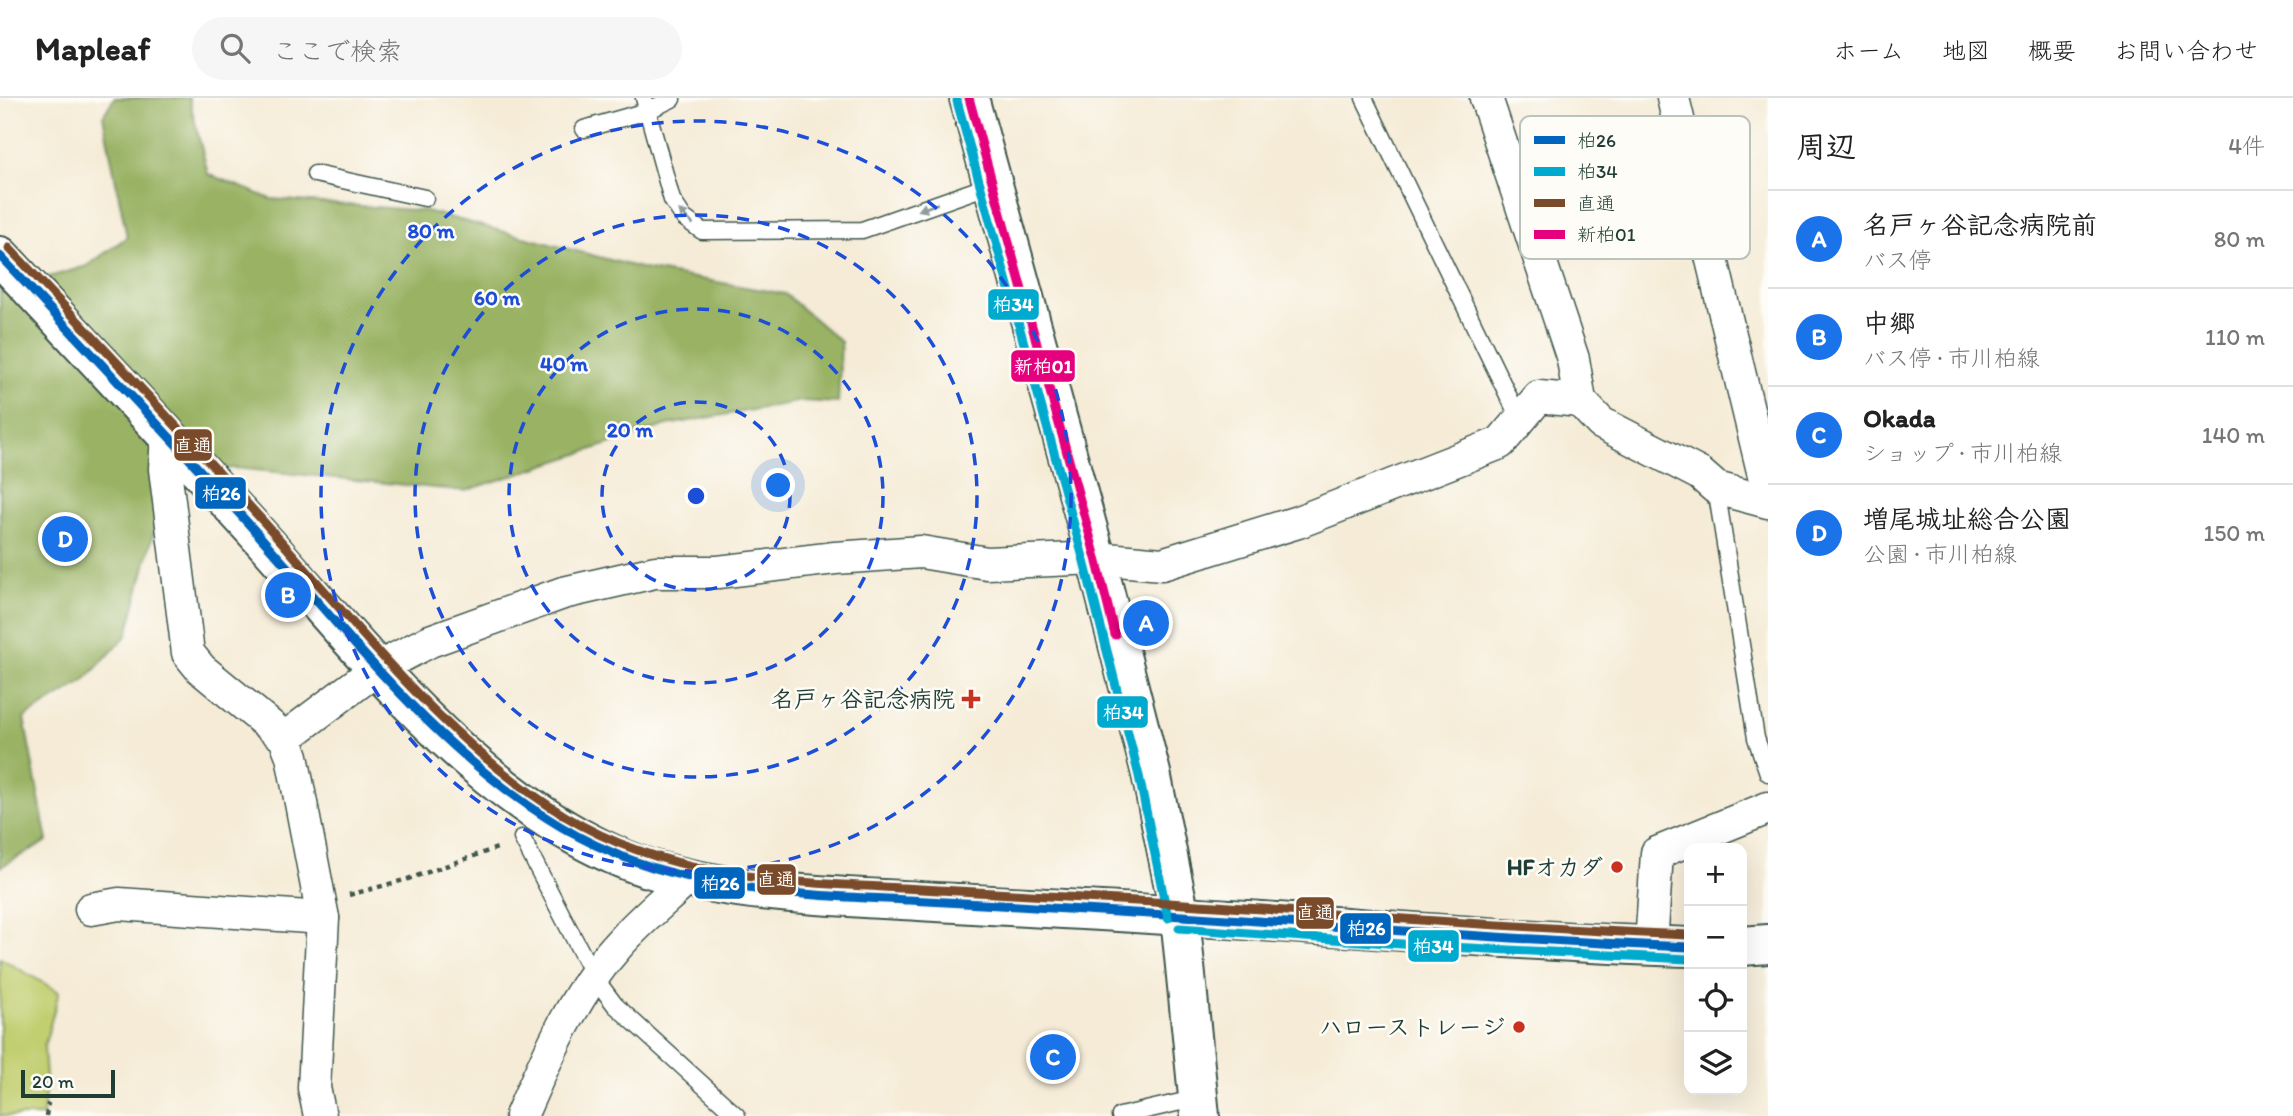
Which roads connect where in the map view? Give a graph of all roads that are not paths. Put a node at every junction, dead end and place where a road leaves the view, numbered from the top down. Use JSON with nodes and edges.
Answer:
{"nodes":[{"id":1,"x":969,"y":98,"type":"edge"},
{"id":2,"x":1364,"y":98,"type":"edge"},
{"id":3,"x":1486,"y":98,"type":"edge"},
{"id":4,"x":1673,"y":98,"type":"edge"},
{"id":5,"x":672,"y":99,"type":"edge"},
{"id":6,"x":645,"y":104,"type":"edge"},
{"id":7,"x":1677,"y":116,"type":"edge"},
{"id":8,"x":584,"y":129,"type":"dead end"},
{"id":9,"x":315,"y":174,"type":"dead end"},
{"id":10,"x":993,"y":184,"type":"junction"},
{"id":11,"x":425,"y":198,"type":"dead end"},
{"id":12,"x":1520,"y":200,"type":"edge"},
{"id":13,"x":0,"y":256,"type":"edge"},
{"id":14,"x":1540,"y":259,"type":"edge"},
{"id":15,"x":1712,"y":259,"type":"edge"},
{"id":16,"x":1580,"y":401,"type":"junction"},
{"id":17,"x":1520,"y":420,"type":"junction"},
{"id":18,"x":167,"y":434,"type":"junction"},
{"id":19,"x":1716,"y":488,"type":"junction"},
{"id":20,"x":1768,"y":492,"type":"edge"},
{"id":21,"x":1768,"y":502,"type":"edge"},
{"id":22,"x":1096,"y":558,"type":"junction"},
{"id":23,"x":378,"y":668,"type":"junction"},
{"id":24,"x":285,"y":738,"type":"junction"},
{"id":25,"x":1768,"y":773,"type":"edge"},
{"id":26,"x":1768,"y":808,"type":"edge"},
{"id":27,"x":522,"y":838,"type":"road end"},
{"id":28,"x":688,"y":878,"type":"junction"},
{"id":29,"x":91,"y":909,"type":"dead end"},
{"id":30,"x":322,"y":910,"type":"junction"},
{"id":31,"x":1180,"y":916,"type":"junction"},
{"id":32,"x":1768,"y":944,"type":"edge"},
{"id":33,"x":1651,"y":946,"type":"junction"},
{"id":34,"x":1747,"y":946,"type":"edge"},
{"id":35,"x":1684,"y":947,"type":"edge"},
{"id":36,"x":594,"y":976,"type":"junction"},
{"id":37,"x":1199,"y":1107,"type":"edge"},
{"id":38,"x":320,"y":1116,"type":"edge"},
{"id":39,"x":521,"y":1116,"type":"edge"},
{"id":40,"x":737,"y":1116,"type":"edge"},
{"id":41,"x":1120,"y":1116,"type":"edge"}],
"edges":[{"from":1,"to":10,"type":"main road"},
{"from":2,"to":17,"type":"lane"},
{"from":3,"to":12,"type":"street"},
{"from":4,"to":7,"type":"street"},
{"from":5,"to":6,"type":"lane"},
{"from":6,"to":8,"type":"lane"},
{"from":10,"to":6,"type":"lane","one_way":true},
{"from":9,"to":11,"type":"lane"},
{"from":10,"to":22,"type":"main road"},
{"from":13,"to":18,"type":"main road"},
{"from":14,"to":16,"type":"street"},
{"from":15,"to":20,"type":"street"},
{"from":16,"to":17,"type":"street"},
{"from":16,"to":19,"type":"street"},
{"from":17,"to":22,"type":"street"},
{"from":18,"to":23,"type":"main road"},
{"from":18,"to":24,"type":"street"},
{"from":19,"to":21,"type":"street"},
{"from":19,"to":25,"type":"lane"},
{"from":22,"to":23,"type":"street"},
{"from":22,"to":31,"type":"main road"},
{"from":23,"to":24,"type":"street"},
{"from":23,"to":28,"type":"main road"},
{"from":24,"to":30,"type":"street"},
{"from":26,"to":33,"type":"street"},
{"from":27,"to":36,"type":"lane"},
{"from":28,"to":31,"type":"main road"},
{"from":28,"to":36,"type":"street"},
{"from":29,"to":30,"type":"street"},
{"from":30,"to":38,"type":"street"},
{"from":31,"to":33,"type":"main road"},
{"from":31,"to":37,"type":"main road"},
{"from":32,"to":34,"type":"main road"},
{"from":33,"to":35,"type":"main road"},
{"from":36,"to":39,"type":"street"},
{"from":36,"to":40,"type":"lane"},
{"from":37,"to":41,"type":"lane"}]}
